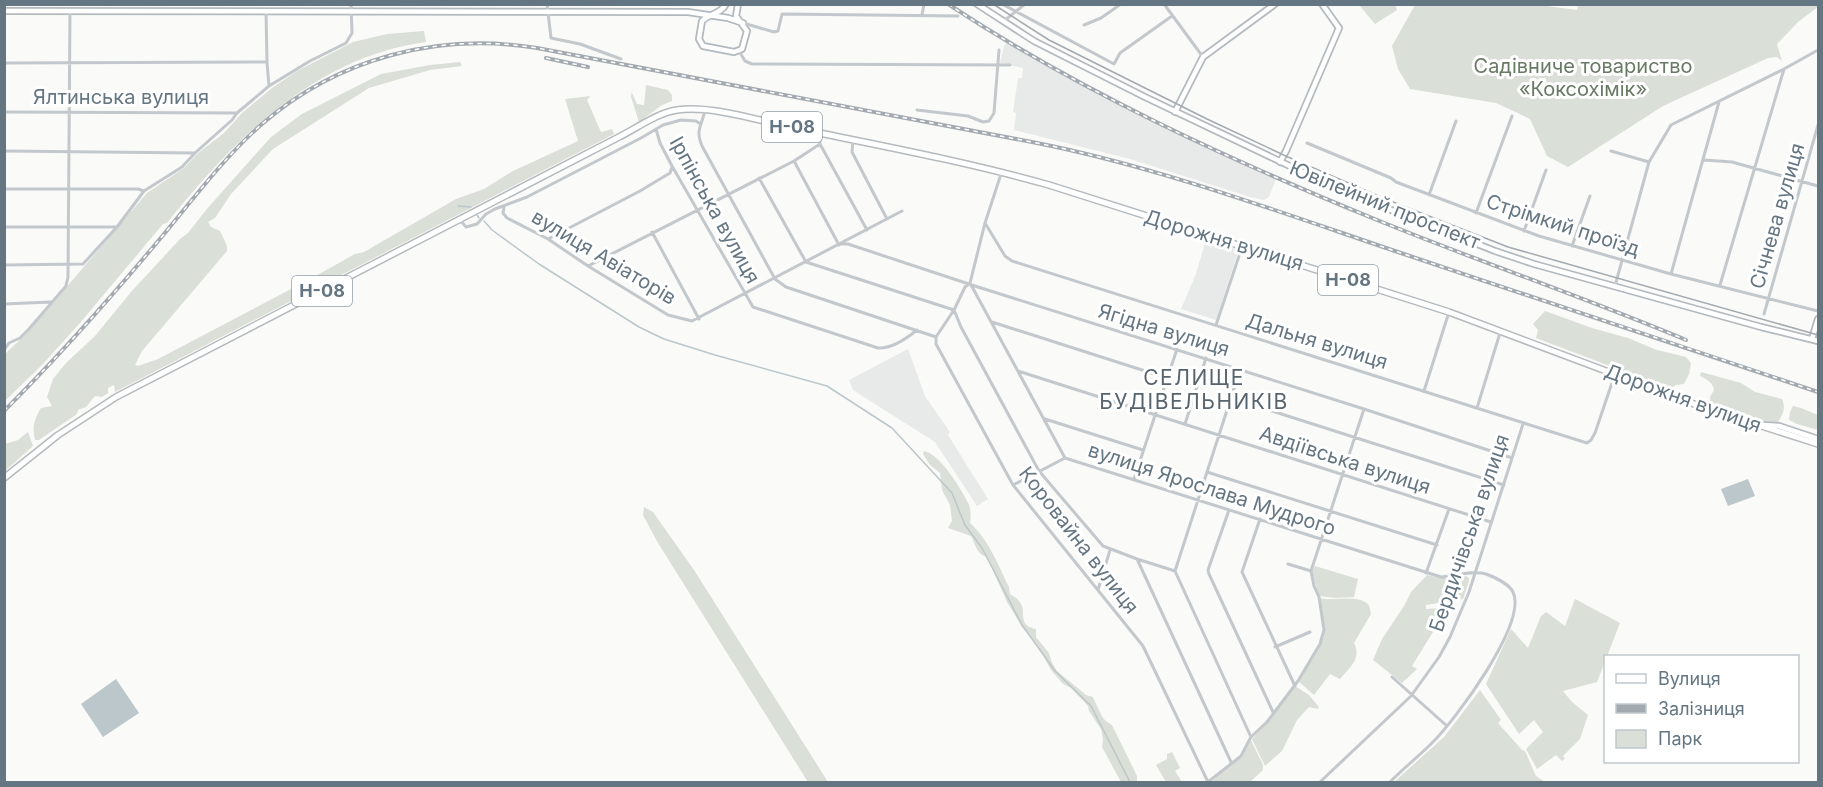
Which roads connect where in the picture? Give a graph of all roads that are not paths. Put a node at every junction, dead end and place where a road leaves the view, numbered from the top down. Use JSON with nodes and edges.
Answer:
{"nodes":[{"id":1,"x":266,"y":4,"type":"edge"},
{"id":2,"x":351,"y":4,"type":"edge"},
{"id":3,"x":547,"y":4,"type":"edge"},
{"id":4,"x":726,"y":4,"type":"edge"},
{"id":5,"x":738,"y":4,"type":"edge"},
{"id":6,"x":924,"y":4,"type":"edge"},
{"id":7,"x":978,"y":4,"type":"edge"},
{"id":8,"x":1002,"y":4,"type":"edge"},
{"id":9,"x":1024,"y":4,"type":"edge"},
{"id":10,"x":1121,"y":4,"type":"edge"},
{"id":11,"x":1164,"y":4,"type":"edge"},
{"id":12,"x":1275,"y":4,"type":"edge"},
{"id":13,"x":1322,"y":4,"type":"edge"},
{"id":14,"x":70,"y":7,"type":"edge"},
{"id":15,"x":4,"y":11,"type":"edge"},
{"id":16,"x":266,"y":11,"type":"junction"},
{"id":17,"x":351,"y":11,"type":"junction"},
{"id":18,"x":547,"y":12,"type":"junction"},
{"id":19,"x":1014,"y":12,"type":"junction"},
{"id":20,"x":736,"y":14,"type":"junction"},
{"id":21,"x":709,"y":15,"type":"junction"},
{"id":22,"x":922,"y":15,"type":"junction"},
{"id":23,"x":958,"y":15,"type":"dead end"},
{"id":24,"x":1172,"y":16,"type":"junction"},
{"id":25,"x":728,"y":18,"type":"junction"},
{"id":26,"x":1004,"y":21,"type":"junction"},
{"id":27,"x":743,"y":23,"type":"junction"},
{"id":28,"x":1084,"y":25,"type":"dead end"},
{"id":29,"x":1818,"y":50,"type":"edge"},
{"id":30,"x":738,"y":51,"type":"junction"},
{"id":31,"x":999,"y":51,"type":"dead end"},
{"id":32,"x":1203,"y":57,"type":"junction"},
{"id":33,"x":621,"y":59,"type":"dead end"},
{"id":34,"x":70,"y":62,"type":"junction"},
{"id":35,"x":267,"y":62,"type":"junction"},
{"id":36,"x":4,"y":63,"type":"edge"},
{"id":37,"x":1010,"y":65,"type":"dead end"},
{"id":38,"x":997,"y":66,"type":"junction"},
{"id":39,"x":1784,"y":69,"type":"junction"},
{"id":40,"x":269,"y":86,"type":"junction"},
{"id":41,"x":1719,"y":101,"type":"junction"},
{"id":42,"x":705,"y":110,"type":"junction"},
{"id":43,"x":917,"y":110,"type":"dead end"},
{"id":44,"x":4,"y":112,"type":"edge"},
{"id":45,"x":69,"y":112,"type":"junction"},
{"id":46,"x":1175,"y":112,"type":"junction"},
{"id":47,"x":237,"y":113,"type":"junction"},
{"id":48,"x":1512,"y":116,"type":"dead end"},
{"id":49,"x":1456,"y":121,"type":"dead end"},
{"id":50,"x":699,"y":123,"type":"junction"},
{"id":51,"x":1818,"y":125,"type":"edge"},
{"id":52,"x":656,"y":129,"type":"junction"},
{"id":53,"x":819,"y":133,"type":"junction"},
{"id":54,"x":853,"y":140,"type":"junction"},
{"id":55,"x":1307,"y":143,"type":"dead end"},
{"id":56,"x":820,"y":144,"type":"junction"},
{"id":57,"x":4,"y":151,"type":"edge"},
{"id":58,"x":1611,"y":151,"type":"dead end"},
{"id":59,"x":69,"y":152,"type":"junction"},
{"id":60,"x":195,"y":153,"type":"junction"},
{"id":61,"x":1704,"y":160,"type":"junction"},
{"id":62,"x":794,"y":161,"type":"junction"},
{"id":63,"x":1280,"y":162,"type":"junction"},
{"id":64,"x":1649,"y":162,"type":"junction"},
{"id":65,"x":672,"y":166,"type":"junction"},
{"id":66,"x":1754,"y":168,"type":"junction"},
{"id":67,"x":1546,"y":170,"type":"dead end"},
{"id":68,"x":1002,"y":172,"type":"junction"},
{"id":69,"x":670,"y":173,"type":"junction"},
{"id":70,"x":676,"y":174,"type":"junction"},
{"id":71,"x":759,"y":178,"type":"junction"},
{"id":72,"x":1802,"y":182,"type":"junction"},
{"id":73,"x":1818,"y":186,"type":"edge"},
{"id":74,"x":4,"y":189,"type":"edge"},
{"id":75,"x":69,"y":189,"type":"junction"},
{"id":76,"x":144,"y":191,"type":"junction"},
{"id":77,"x":729,"y":194,"type":"junction"},
{"id":78,"x":1430,"y":195,"type":"junction"},
{"id":79,"x":1590,"y":196,"type":"dead end"},
{"id":80,"x":504,"y":207,"type":"junction"},
{"id":81,"x":696,"y":210,"type":"junction"},
{"id":82,"x":902,"y":211,"type":"dead end"},
{"id":83,"x":1476,"y":213,"type":"junction"},
{"id":84,"x":887,"y":219,"type":"junction"},
{"id":85,"x":460,"y":220,"type":"junction"},
{"id":86,"x":985,"y":223,"type":"junction"},
{"id":87,"x":4,"y":227,"type":"edge"},
{"id":88,"x":69,"y":227,"type":"junction"},
{"id":89,"x":117,"y":227,"type":"junction"},
{"id":90,"x":867,"y":230,"type":"junction"},
{"id":91,"x":1524,"y":231,"type":"junction"},
{"id":92,"x":652,"y":232,"type":"junction"},
{"id":93,"x":548,"y":239,"type":"junction"},
{"id":94,"x":840,"y":245,"type":"junction"},
{"id":95,"x":1243,"y":246,"type":"junction"},
{"id":96,"x":1572,"y":246,"type":"junction"},
{"id":97,"x":1623,"y":260,"type":"junction"},
{"id":98,"x":806,"y":262,"type":"junction"},
{"id":99,"x":69,"y":264,"type":"junction"},
{"id":100,"x":4,"y":265,"type":"edge"},
{"id":101,"x":588,"y":266,"type":"junction"},
{"id":102,"x":1671,"y":274,"type":"junction"},
{"id":103,"x":775,"y":279,"type":"junction"},
{"id":104,"x":970,"y":283,"type":"junction"},
{"id":105,"x":1720,"y":285,"type":"junction"},
{"id":106,"x":1615,"y":286,"type":"junction"},
{"id":107,"x":744,"y":295,"type":"junction"},
{"id":108,"x":1769,"y":299,"type":"junction"},
{"id":109,"x":50,"y":302,"type":"junction"},
{"id":110,"x":4,"y":304,"type":"edge"},
{"id":111,"x":954,"y":310,"type":"junction"},
{"id":112,"x":1818,"y":311,"type":"edge"},
{"id":113,"x":1449,"y":312,"type":"junction"},
{"id":114,"x":1764,"y":314,"type":"dead end"},
{"id":115,"x":699,"y":319,"type":"junction"},
{"id":116,"x":1818,"y":319,"type":"edge"},
{"id":117,"x":992,"y":322,"type":"junction"},
{"id":118,"x":1216,"y":325,"type":"junction"},
{"id":119,"x":918,"y":330,"type":"junction"},
{"id":120,"x":1501,"y":330,"type":"junction"},
{"id":121,"x":936,"y":337,"type":"junction"},
{"id":122,"x":1812,"y":339,"type":"junction"},
{"id":123,"x":1818,"y":341,"type":"edge"},
{"id":124,"x":7,"y":342,"type":"edge"},
{"id":125,"x":1177,"y":349,"type":"junction"},
{"id":126,"x":4,"y":350,"type":"edge"},
{"id":127,"x":1206,"y":358,"type":"junction"},
{"id":128,"x":1241,"y":369,"type":"junction"},
{"id":129,"x":1018,"y":371,"type":"junction"},
{"id":130,"x":1615,"y":374,"type":"junction"},
{"id":131,"x":1167,"y":378,"type":"junction"},
{"id":132,"x":1424,"y":391,"type":"junction"},
{"id":133,"x":1231,"y":398,"type":"junction"},
{"id":134,"x":1477,"y":408,"type":"junction"},
{"id":135,"x":1364,"y":409,"type":"junction"},
{"id":136,"x":1155,"y":414,"type":"junction"},
{"id":137,"x":1044,"y":419,"type":"junction"},
{"id":138,"x":1185,"y":424,"type":"junction"},
{"id":139,"x":1523,"y":424,"type":"junction"},
{"id":140,"x":1754,"y":424,"type":"junction"},
{"id":141,"x":1219,"y":434,"type":"junction"},
{"id":142,"x":1355,"y":437,"type":"junction"},
{"id":143,"x":1818,"y":439,"type":"edge"},
{"id":144,"x":1818,"y":444,"type":"edge"},
{"id":145,"x":1143,"y":450,"type":"junction"},
{"id":146,"x":1065,"y":458,"type":"junction"},
{"id":147,"x":1512,"y":458,"type":"junction"},
{"id":148,"x":1039,"y":471,"type":"junction"},
{"id":149,"x":1206,"y":472,"type":"junction"},
{"id":150,"x":1343,"y":475,"type":"junction"},
{"id":151,"x":4,"y":478,"type":"edge"},
{"id":152,"x":1134,"y":479,"type":"junction"},
{"id":153,"x":1013,"y":485,"type":"junction"},
{"id":154,"x":1504,"y":485,"type":"junction"},
{"id":155,"x":1197,"y":500,"type":"junction"},
{"id":156,"x":1449,"y":509,"type":"junction"},
{"id":157,"x":1229,"y":510,"type":"junction"},
{"id":158,"x":1331,"y":511,"type":"junction"},
{"id":159,"x":1260,"y":519,"type":"junction"},
{"id":160,"x":1491,"y":522,"type":"junction"},
{"id":161,"x":1320,"y":539,"type":"junction"},
{"id":162,"x":1437,"y":545,"type":"junction"},
{"id":163,"x":1110,"y":550,"type":"junction"},
{"id":164,"x":1137,"y":559,"type":"junction"},
{"id":165,"x":1288,"y":564,"type":"dead end"},
{"id":166,"x":1175,"y":571,"type":"junction"},
{"id":167,"x":1311,"y":571,"type":"junction"},
{"id":168,"x":1426,"y":573,"type":"junction"},
{"id":169,"x":1473,"y":573,"type":"junction"},
{"id":170,"x":1098,"y":590,"type":"junction"},
{"id":171,"x":1310,"y":632,"type":"dead end"},
{"id":172,"x":1275,"y":647,"type":"junction"},
{"id":173,"x":1392,"y":677,"type":"dead end"},
{"id":174,"x":1294,"y":686,"type":"junction"},
{"id":175,"x":1411,"y":696,"type":"junction"},
{"id":176,"x":1273,"y":712,"type":"junction"},
{"id":177,"x":1447,"y":726,"type":"junction"},
{"id":178,"x":1251,"y":737,"type":"junction"},
{"id":179,"x":1231,"y":762,"type":"junction"},
{"id":180,"x":1208,"y":782,"type":"edge"},
{"id":181,"x":1320,"y":783,"type":"edge"},
{"id":182,"x":1390,"y":783,"type":"edge"}],
"edges":[{"from":1,"to":16,"type":"main road"},
{"from":2,"to":17,"type":"street"},
{"from":3,"to":18,"type":"street"},
{"from":4,"to":21,"type":"main road"},
{"from":5,"to":20,"type":"main road"},
{"from":6,"to":22,"type":"street"},
{"from":7,"to":26,"type":"main road","name":"Ювілейний проспект"},
{"from":8,"to":19,"type":"street"},
{"from":9,"to":19,"type":"street"},
{"from":10,"to":28,"type":"street"},
{"from":11,"to":24,"type":"street"},
{"from":12,"to":32,"type":"main road"},
{"from":13,"to":63,"type":"main road"},
{"from":14,"to":15,"type":"main road"},
{"from":14,"to":16,"type":"main road"},
{"from":14,"to":34,"type":"street"},
{"from":16,"to":17,"type":"main road"},
{"from":16,"to":35,"type":"street"},
{"from":17,"to":18,"type":"main road"},
{"from":17,"to":40,"type":"street"},
{"from":18,"to":21,"type":"main road"},
{"from":18,"to":33,"type":"street"},
{"from":19,"to":24,"type":"street"},
{"from":19,"to":26,"type":"street"},
{"from":20,"to":25,"type":"main road"},
{"from":20,"to":27,"type":"main road"},
{"from":21,"to":25,"type":"main road"},
{"from":21,"to":30,"type":"main road"},
{"from":22,"to":23,"type":"street"},
{"from":22,"to":27,"type":"street"},
{"from":24,"to":32,"type":"street"},
{"from":25,"to":27,"type":"main road"},
{"from":26,"to":46,"type":"main road","name":"Ювілейний проспект"},
{"from":27,"to":30,"type":"main road"},
{"from":29,"to":39,"type":"street"},
{"from":30,"to":38,"type":"street"},
{"from":31,"to":38,"type":"street"},
{"from":32,"to":46,"type":"main road"},
{"from":34,"to":35,"type":"street"},
{"from":34,"to":36,"type":"street"},
{"from":34,"to":45,"type":"street"},
{"from":35,"to":40,"type":"street"},
{"from":37,"to":38,"type":"street"},
{"from":38,"to":43,"type":"street"},
{"from":39,"to":41,"type":"street"},
{"from":39,"to":66,"type":"street"},
{"from":40,"to":47,"type":"street"},
{"from":41,"to":61,"type":"street"},
{"from":41,"to":64,"type":"street"},
{"from":42,"to":50,"type":"street"},
{"from":42,"to":53,"type":"main road","name":"Дорожня вулиця","number":"Н-08"},
{"from":42,"to":85,"type":"main road","name":"Дорожня вулиця","number":"Н-08"},
{"from":44,"to":45,"type":"street","name":"Ялтинська вулиця"},
{"from":45,"to":47,"type":"street","name":"Ялтинська вулиця"},
{"from":45,"to":59,"type":"street"},
{"from":46,"to":63,"type":"main road","name":"Ювілейний проспект"},
{"from":47,"to":60,"type":"street"},
{"from":48,"to":83,"type":"street"},
{"from":49,"to":78,"type":"street"},
{"from":50,"to":52,"type":"street"},
{"from":50,"to":77,"type":"street"},
{"from":51,"to":72,"type":"street","name":"Січнева вулиця"},
{"from":52,"to":65,"type":"street","name":"Ірпінська вулиця"},
{"from":52,"to":80,"type":"street"},
{"from":53,"to":54,"type":"main road","name":"Дорожня вулиця","number":"Н-08"},
{"from":53,"to":56,"type":"street"},
{"from":54,"to":68,"type":"main road","name":"Дорожня вулиця","number":"Н-08"},
{"from":54,"to":84,"type":"street"},
{"from":55,"to":78,"type":"street","name":"Стрімкий проїзд"},
{"from":56,"to":62,"type":"street"},
{"from":56,"to":90,"type":"street"},
{"from":57,"to":59,"type":"street"},
{"from":58,"to":64,"type":"street"},
{"from":59,"to":60,"type":"street"},
{"from":59,"to":75,"type":"street"},
{"from":60,"to":76,"type":"street"},
{"from":61,"to":66,"type":"street"},
{"from":61,"to":102,"type":"street"},
{"from":62,"to":71,"type":"street"},
{"from":62,"to":94,"type":"street"},
{"from":63,"to":106,"type":"main road","name":"Ювілейний проспект"},
{"from":64,"to":97,"type":"street"},
{"from":65,"to":69,"type":"street"},
{"from":65,"to":70,"type":"street","name":"Ірпінська вулиця"},
{"from":66,"to":72,"type":"street"},
{"from":66,"to":105,"type":"street"},
{"from":67,"to":91,"type":"street"},
{"from":68,"to":86,"type":"street"},
{"from":68,"to":95,"type":"main road","name":"Дорожня вулиця","number":"Н-08"},
{"from":69,"to":70,"type":"street"},
{"from":69,"to":93,"type":"street"},
{"from":70,"to":81,"type":"street","name":"Ірпінська вулиця"},
{"from":71,"to":77,"type":"street"},
{"from":71,"to":98,"type":"street"},
{"from":72,"to":73,"type":"street"},
{"from":72,"to":108,"type":"street","name":"Січнева вулиця"},
{"from":74,"to":75,"type":"street"},
{"from":75,"to":76,"type":"street"},
{"from":75,"to":88,"type":"street"},
{"from":76,"to":89,"type":"street"},
{"from":77,"to":81,"type":"street"},
{"from":77,"to":103,"type":"street"},
{"from":78,"to":83,"type":"street","name":"Стрімкий проїзд"},
{"from":79,"to":96,"type":"street"},
{"from":80,"to":85,"type":"street"},
{"from":80,"to":93,"type":"street","name":"вулиця Авіаторів"},
{"from":81,"to":92,"type":"street"},
{"from":81,"to":107,"type":"street","name":"Ірпінська вулиця"},
{"from":82,"to":84,"type":"street"},
{"from":83,"to":91,"type":"street","name":"Стрімкий проїзд"},
{"from":84,"to":90,"type":"street"},
{"from":85,"to":151,"type":"main road","number":"Н-08"},
{"from":86,"to":104,"type":"street"},
{"from":86,"to":118,"type":"street","name":"Дальня вулиця"},
{"from":87,"to":88,"type":"street"},
{"from":88,"to":89,"type":"street"},
{"from":88,"to":99,"type":"street"},
{"from":89,"to":99,"type":"street"},
{"from":90,"to":94,"type":"street"},
{"from":91,"to":96,"type":"street","name":"Стрімкий проїзд"},
{"from":92,"to":101,"type":"street"},
{"from":92,"to":115,"type":"street"},
{"from":93,"to":101,"type":"street","name":"вулиця Авіаторів"},
{"from":94,"to":98,"type":"street"},
{"from":94,"to":104,"type":"street","name":"Ягідна вулиця"},
{"from":95,"to":113,"type":"main road","name":"Дорожня вулиця","number":"Н-08"},
{"from":95,"to":118,"type":"street"},
{"from":96,"to":97,"type":"street","name":"Стрімкий проїзд"},
{"from":97,"to":102,"type":"street","name":"Стрімкий проїзд"},
{"from":97,"to":106,"type":"street"},
{"from":98,"to":103,"type":"street"},
{"from":98,"to":111,"type":"street"},
{"from":99,"to":100,"type":"street"},
{"from":99,"to":109,"type":"street"},
{"from":101,"to":115,"type":"street","name":"вулиця Авіаторів"},
{"from":102,"to":105,"type":"street","name":"Стрімкий проїзд"},
{"from":103,"to":107,"type":"street"},
{"from":103,"to":119,"type":"street"},
{"from":104,"to":111,"type":"street"},
{"from":104,"to":117,"type":"street","name":"вулиця Ярослава Мудрого"},
{"from":104,"to":125,"type":"street","name":"Ягідна вулиця"},
{"from":105,"to":108,"type":"street","name":"Стрімкий проїзд"},
{"from":106,"to":122,"type":"main road","name":"Ювілейний проспект"},
{"from":107,"to":115,"type":"street"},
{"from":107,"to":119,"type":"street","name":"Ірпінська вулиця"},
{"from":108,"to":112,"type":"street","name":"Стрімкий проїзд"},
{"from":108,"to":114,"type":"street","name":"Січнева вулиця"},
{"from":109,"to":110,"type":"street"},
{"from":109,"to":124,"type":"street"},
{"from":111,"to":121,"type":"street"},
{"from":111,"to":148,"type":"street"},
{"from":113,"to":120,"type":"main road","name":"Дорожня вулиця","number":"Н-08"},
{"from":113,"to":132,"type":"street"},
{"from":116,"to":122,"type":"main road"},
{"from":117,"to":129,"type":"street","name":"вулиця Ярослава Мудрого"},
{"from":117,"to":131,"type":"street"},
{"from":118,"to":132,"type":"street","name":"Дальня вулиця"},
{"from":119,"to":121,"type":"street"},
{"from":120,"to":130,"type":"main road","name":"Дорожня вулиця","number":"Н-08"},
{"from":120,"to":134,"type":"street"},
{"from":121,"to":153,"type":"street","name":"Коровайна вулиця"},
{"from":122,"to":123,"type":"main road","name":"Ювілейний проспект"},
{"from":124,"to":126,"type":"street"},
{"from":125,"to":127,"type":"street","name":"Ягідна вулиця"},
{"from":125,"to":131,"type":"street"},
{"from":127,"to":128,"type":"street","name":"Ягідна вулиця"},
{"from":127,"to":138,"type":"street"},
{"from":128,"to":133,"type":"street"},
{"from":128,"to":135,"type":"street","name":"Ягідна вулиця"},
{"from":129,"to":136,"type":"street","name":"Авдіївська вулиця"},
{"from":129,"to":137,"type":"street","name":"вулиця Ярослава Мудрого"},
{"from":130,"to":139,"type":"street","name":"Дальня вулиця"},
{"from":130,"to":140,"type":"main road","name":"Дорожня вулиця","number":"Н-08"},
{"from":131,"to":136,"type":"street"},
{"from":132,"to":134,"type":"street","name":"Дальня вулиця"},
{"from":133,"to":141,"type":"street"},
{"from":133,"to":142,"type":"street"},
{"from":134,"to":139,"type":"street","name":"Дальня вулиця"},
{"from":135,"to":142,"type":"street"},
{"from":135,"to":147,"type":"street","name":"Ягідна вулиця"},
{"from":136,"to":138,"type":"street","name":"Авдіївська вулиця"},
{"from":136,"to":145,"type":"street"},
{"from":137,"to":145,"type":"street"},
{"from":137,"to":146,"type":"street","name":"вулиця Ярослава Мудрого"},
{"from":138,"to":141,"type":"street","name":"Авдіївська вулиця"},
{"from":139,"to":147,"type":"street","name":"Бердичівська вулиця"},
{"from":140,"to":143,"type":"main road"},
{"from":140,"to":144,"type":"main road","name":"Дорожня вулиця","number":"Н-08"},
{"from":141,"to":149,"type":"street"},
{"from":141,"to":150,"type":"street","name":"Авдіївська вулиця"},
{"from":142,"to":150,"type":"street"},
{"from":142,"to":154,"type":"street"},
{"from":145,"to":152,"type":"street"},
{"from":146,"to":148,"type":"street"},
{"from":146,"to":152,"type":"street","name":"вулиця Ярослава Мудрого"},
{"from":147,"to":154,"type":"street","name":"Бердичівська вулиця"},
{"from":148,"to":153,"type":"street"},
{"from":148,"to":163,"type":"street"},
{"from":149,"to":155,"type":"street"},
{"from":149,"to":158,"type":"street"},
{"from":150,"to":156,"type":"street","name":"Авдіївська вулиця"},
{"from":150,"to":158,"type":"street"},
{"from":152,"to":155,"type":"street","name":"вулиця Ярослава Мудрого"},
{"from":153,"to":170,"type":"street","name":"Коровайна вулиця"},
{"from":154,"to":160,"type":"street","name":"Бердичівська вулиця"},
{"from":155,"to":157,"type":"street","name":"вулиця Ярослава Мудрого"},
{"from":155,"to":166,"type":"street"},
{"from":156,"to":160,"type":"street","name":"Авдіївська вулиця"},
{"from":156,"to":162,"type":"street"},
{"from":157,"to":159,"type":"street","name":"вулиця Ярослава Мудрого"},
{"from":157,"to":176,"type":"street"},
{"from":158,"to":161,"type":"street"},
{"from":158,"to":162,"type":"street"},
{"from":159,"to":161,"type":"street","name":"вулиця Ярослава Мудрого"},
{"from":159,"to":172,"type":"street"},
{"from":160,"to":169,"type":"street","name":"Бердичівська вулиця"},
{"from":161,"to":167,"type":"street"},
{"from":161,"to":168,"type":"street","name":"вулиця Ярослава Мудрого"},
{"from":162,"to":168,"type":"street"},
{"from":163,"to":164,"type":"street"},
{"from":163,"to":170,"type":"street"},
{"from":164,"to":166,"type":"street"},
{"from":164,"to":179,"type":"street"},
{"from":165,"to":167,"type":"street"},
{"from":166,"to":178,"type":"street"},
{"from":167,"to":174,"type":"street"},
{"from":168,"to":169,"type":"street","name":"вулиця Ярослава Мудрого"},
{"from":169,"to":175,"type":"street","name":"Бердичівська вулиця"},
{"from":169,"to":177,"type":"street"},
{"from":170,"to":180,"type":"street","name":"Коровайна вулиця"},
{"from":171,"to":172,"type":"street"},
{"from":172,"to":174,"type":"street"},
{"from":173,"to":175,"type":"street"},
{"from":174,"to":176,"type":"street"},
{"from":175,"to":177,"type":"street"},
{"from":175,"to":181,"type":"street","name":"Бердичівська вулиця"},
{"from":176,"to":178,"type":"street"},
{"from":177,"to":182,"type":"street"},
{"from":178,"to":179,"type":"street"},
{"from":179,"to":180,"type":"street"}]}
